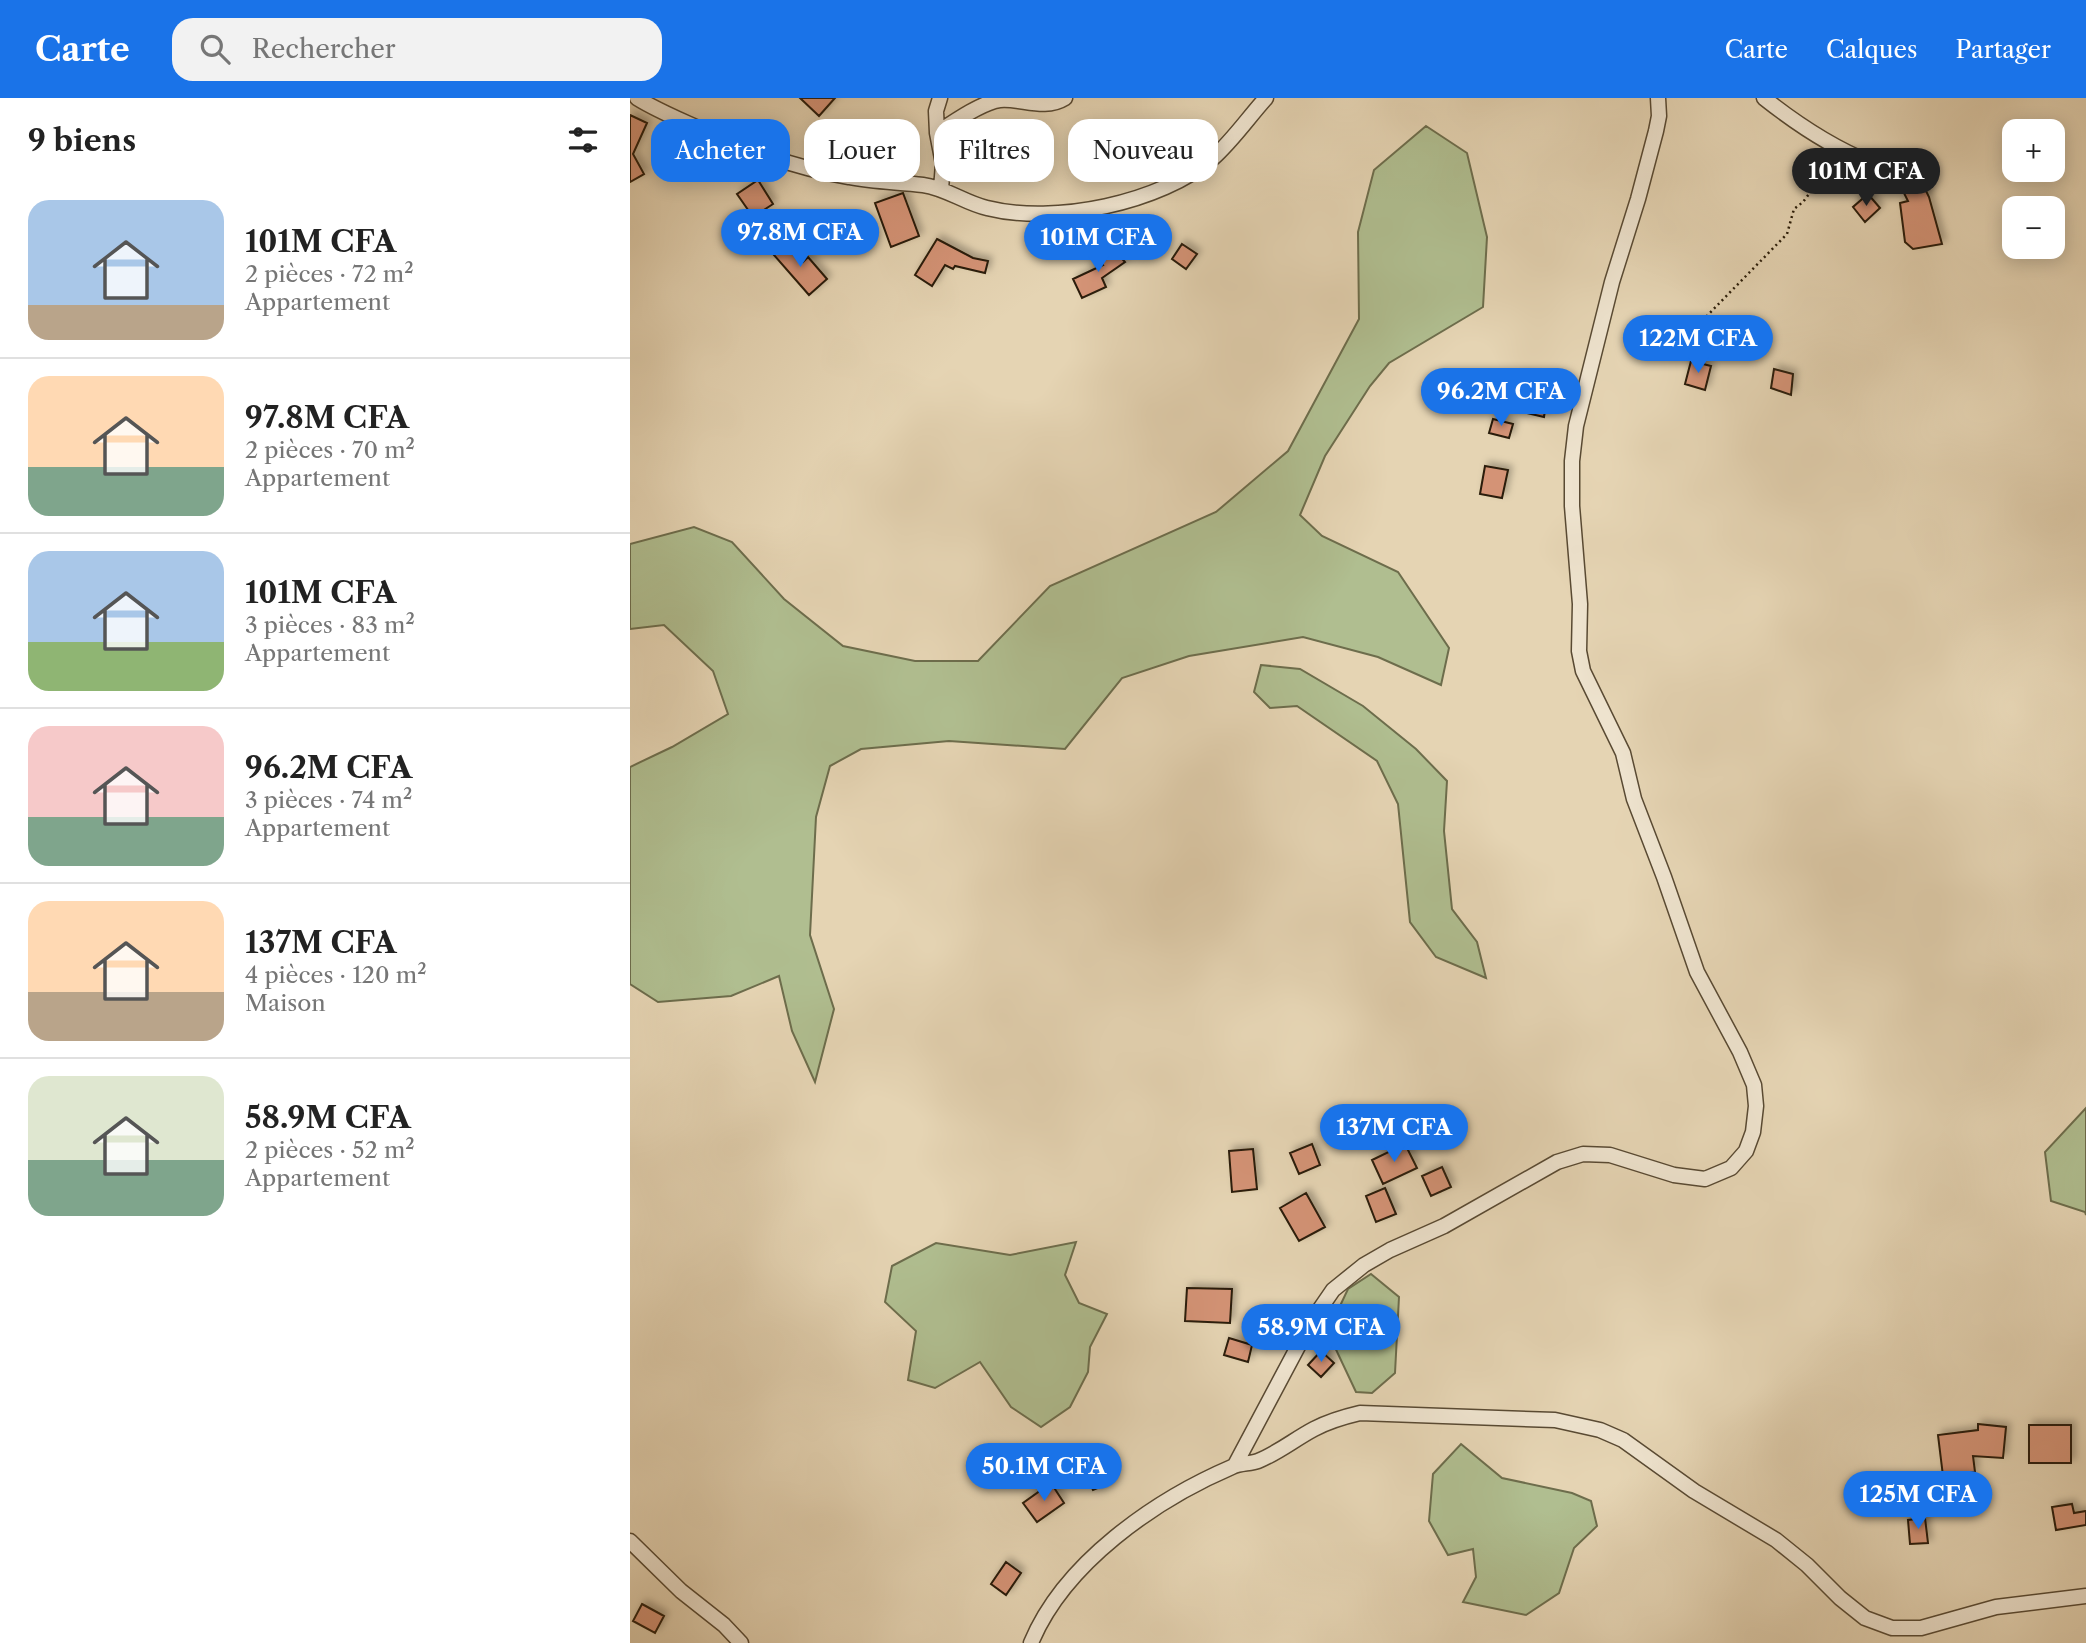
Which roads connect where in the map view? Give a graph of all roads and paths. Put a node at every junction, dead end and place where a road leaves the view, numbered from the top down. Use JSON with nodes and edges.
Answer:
{"nodes":[{"id":1,"x":636,"y":98,"type":"edge"},
{"id":2,"x":940,"y":98,"type":"edge"},
{"id":3,"x":1065,"y":98,"type":"edge"},
{"id":4,"x":1266,"y":98,"type":"edge"},
{"id":5,"x":1658,"y":98,"type":"edge"},
{"id":6,"x":1764,"y":98,"type":"edge"},
{"id":7,"x":936,"y":119,"type":"edge"},
{"id":8,"x":962,"y":119,"type":"edge"},
{"id":9,"x":1841,"y":151,"type":"junction"},
{"id":10,"x":1871,"y":163,"type":"dead end"},
{"id":11,"x":942,"y":182,"type":"edge"},
{"id":12,"x":942,"y":189,"type":"junction"},
{"id":13,"x":1698,"y":352,"type":"dead end"},
{"id":14,"x":1235,"y":1465,"type":"junction"},
{"id":15,"x":630,"y":1541,"type":"edge"},
{"id":16,"x":2086,"y":1596,"type":"edge"},
{"id":17,"x":741,"y":1643,"type":"edge"},
{"id":18,"x":1031,"y":1643,"type":"edge"}],
"edges":[{"from":1,"to":12,"type":"street"},
{"from":2,"to":7,"type":"street"},
{"from":3,"to":8,"type":"street"},
{"from":4,"to":12,"type":"street"},
{"from":5,"to":14,"type":"street"},
{"from":6,"to":9,"type":"street"},
{"from":9,"to":10,"type":"street"},
{"from":9,"to":13,"type":"path"},
{"from":11,"to":12,"type":"street"},
{"from":14,"to":16,"type":"street"},
{"from":14,"to":18,"type":"street"},
{"from":15,"to":17,"type":"street"}]}
